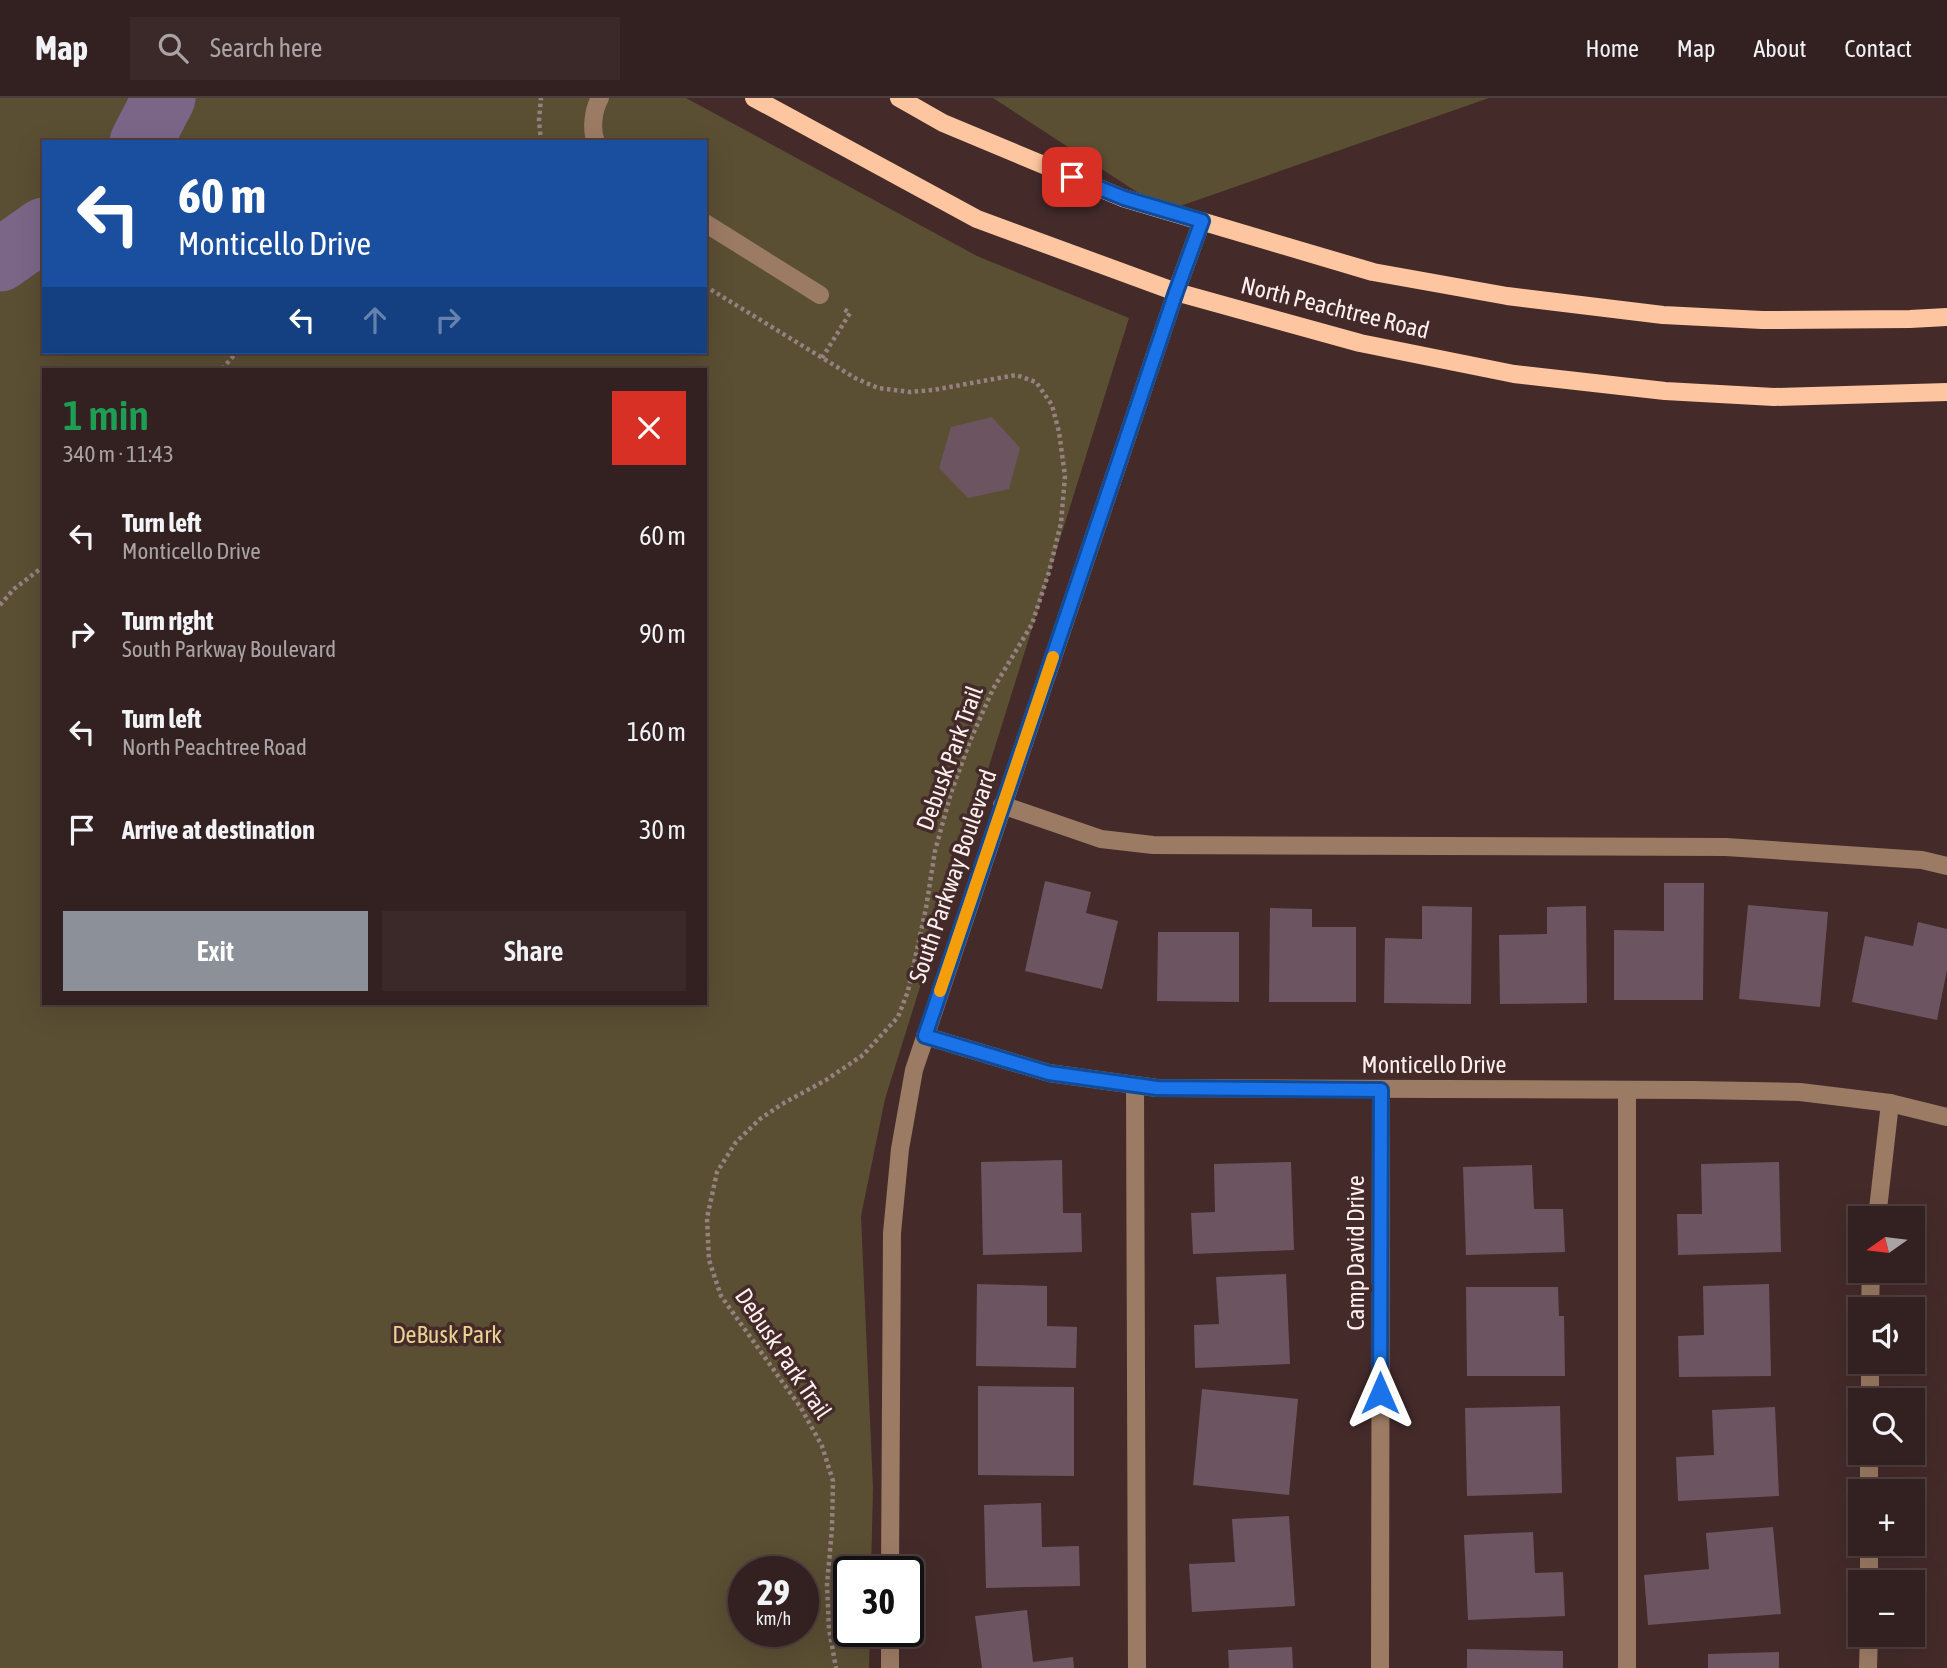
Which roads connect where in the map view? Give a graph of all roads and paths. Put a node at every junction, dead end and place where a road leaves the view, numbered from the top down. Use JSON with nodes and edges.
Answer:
{"nodes":[{"id":1,"x":541,"y":98,"type":"edge"},
{"id":2,"x":600,"y":98,"type":"edge"},
{"id":3,"x":754,"y":98,"type":"edge"},
{"id":4,"x":899,"y":98,"type":"edge"},
{"id":5,"x":541,"y":140,"type":"edge"},
{"id":6,"x":595,"y":140,"type":"edge"},
{"id":7,"x":1202,"y":221,"type":"junction"},
{"id":8,"x":707,"y":224,"type":"edge"},
{"id":9,"x":707,"y":287,"type":"edge"},
{"id":10,"x":1176,"y":292,"type":"junction"},
{"id":11,"x":820,"y":295,"type":"dead end"},
{"id":12,"x":850,"y":313,"type":"dead end"},
{"id":13,"x":1947,"y":317,"type":"edge"},
{"id":14,"x":235,"y":354,"type":"edge"},
{"id":15,"x":822,"y":358,"type":"junction"},
{"id":16,"x":223,"y":368,"type":"edge"},
{"id":17,"x":1947,"y":392,"type":"edge"},
{"id":18,"x":42,"y":568,"type":"edge"},
{"id":19,"x":0,"y":605,"type":"edge"},
{"id":20,"x":1002,"y":805,"type":"junction"},
{"id":21,"x":1947,"y":866,"type":"edge"},
{"id":22,"x":925,"y":1036,"type":"junction"},
{"id":23,"x":1135,"y":1087,"type":"junction"},
{"id":24,"x":1381,"y":1090,"type":"junction"},
{"id":25,"x":1627,"y":1091,"type":"junction"},
{"id":26,"x":1890,"y":1103,"type":"junction"},
{"id":27,"x":1947,"y":1117,"type":"edge"},
{"id":28,"x":1878,"y":1206,"type":"edge"},
{"id":29,"x":890,"y":1556,"type":"edge"},
{"id":30,"x":890,"y":1647,"type":"edge"},
{"id":31,"x":1869,"y":1647,"type":"edge"},
{"id":32,"x":836,"y":1668,"type":"edge"},
{"id":33,"x":890,"y":1668,"type":"edge"},
{"id":34,"x":1137,"y":1668,"type":"edge"},
{"id":35,"x":1380,"y":1668,"type":"edge"},
{"id":36,"x":1627,"y":1668,"type":"edge"},
{"id":37,"x":1868,"y":1668,"type":"edge"}],
"edges":[{"from":1,"to":5,"type":"path"},
{"from":2,"to":6,"type":"street"},
{"from":3,"to":10,"type":"main road","name":"North Peachtree Road"},
{"from":4,"to":7,"type":"main road","name":"North Peachtree Road"},
{"from":7,"to":10,"type":"street","name":"South Parkway Boulevard"},
{"from":7,"to":13,"type":"main road","name":"North Peachtree Road"},
{"from":8,"to":11,"type":"street"},
{"from":9,"to":15,"type":"path","name":"Debusk Park Trail"},
{"from":10,"to":17,"type":"main road","name":"North Peachtree Road"},
{"from":10,"to":20,"type":"street","name":"South Parkway Boulevard"},
{"from":12,"to":15,"type":"path"},
{"from":14,"to":16,"type":"path"},
{"from":15,"to":32,"type":"path","name":"Debusk Park Trail"},
{"from":18,"to":19,"type":"path"},
{"from":20,"to":21,"type":"street"},
{"from":20,"to":22,"type":"street","name":"South Parkway Boulevard"},
{"from":22,"to":23,"type":"street","name":"Monticello Drive"},
{"from":22,"to":29,"type":"street","name":"South Parkway Boulevard"},
{"from":23,"to":24,"type":"street","name":"Monticello Drive"},
{"from":23,"to":34,"type":"street"},
{"from":24,"to":25,"type":"street","name":"Monticello Drive"},
{"from":24,"to":35,"type":"street","name":"Camp David Drive"},
{"from":25,"to":26,"type":"street","name":"Monticello Drive"},
{"from":25,"to":36,"type":"street"},
{"from":26,"to":27,"type":"street","name":"Monticello Drive"},
{"from":26,"to":28,"type":"street"},
{"from":30,"to":33,"type":"street"},
{"from":31,"to":37,"type":"street"}]}
